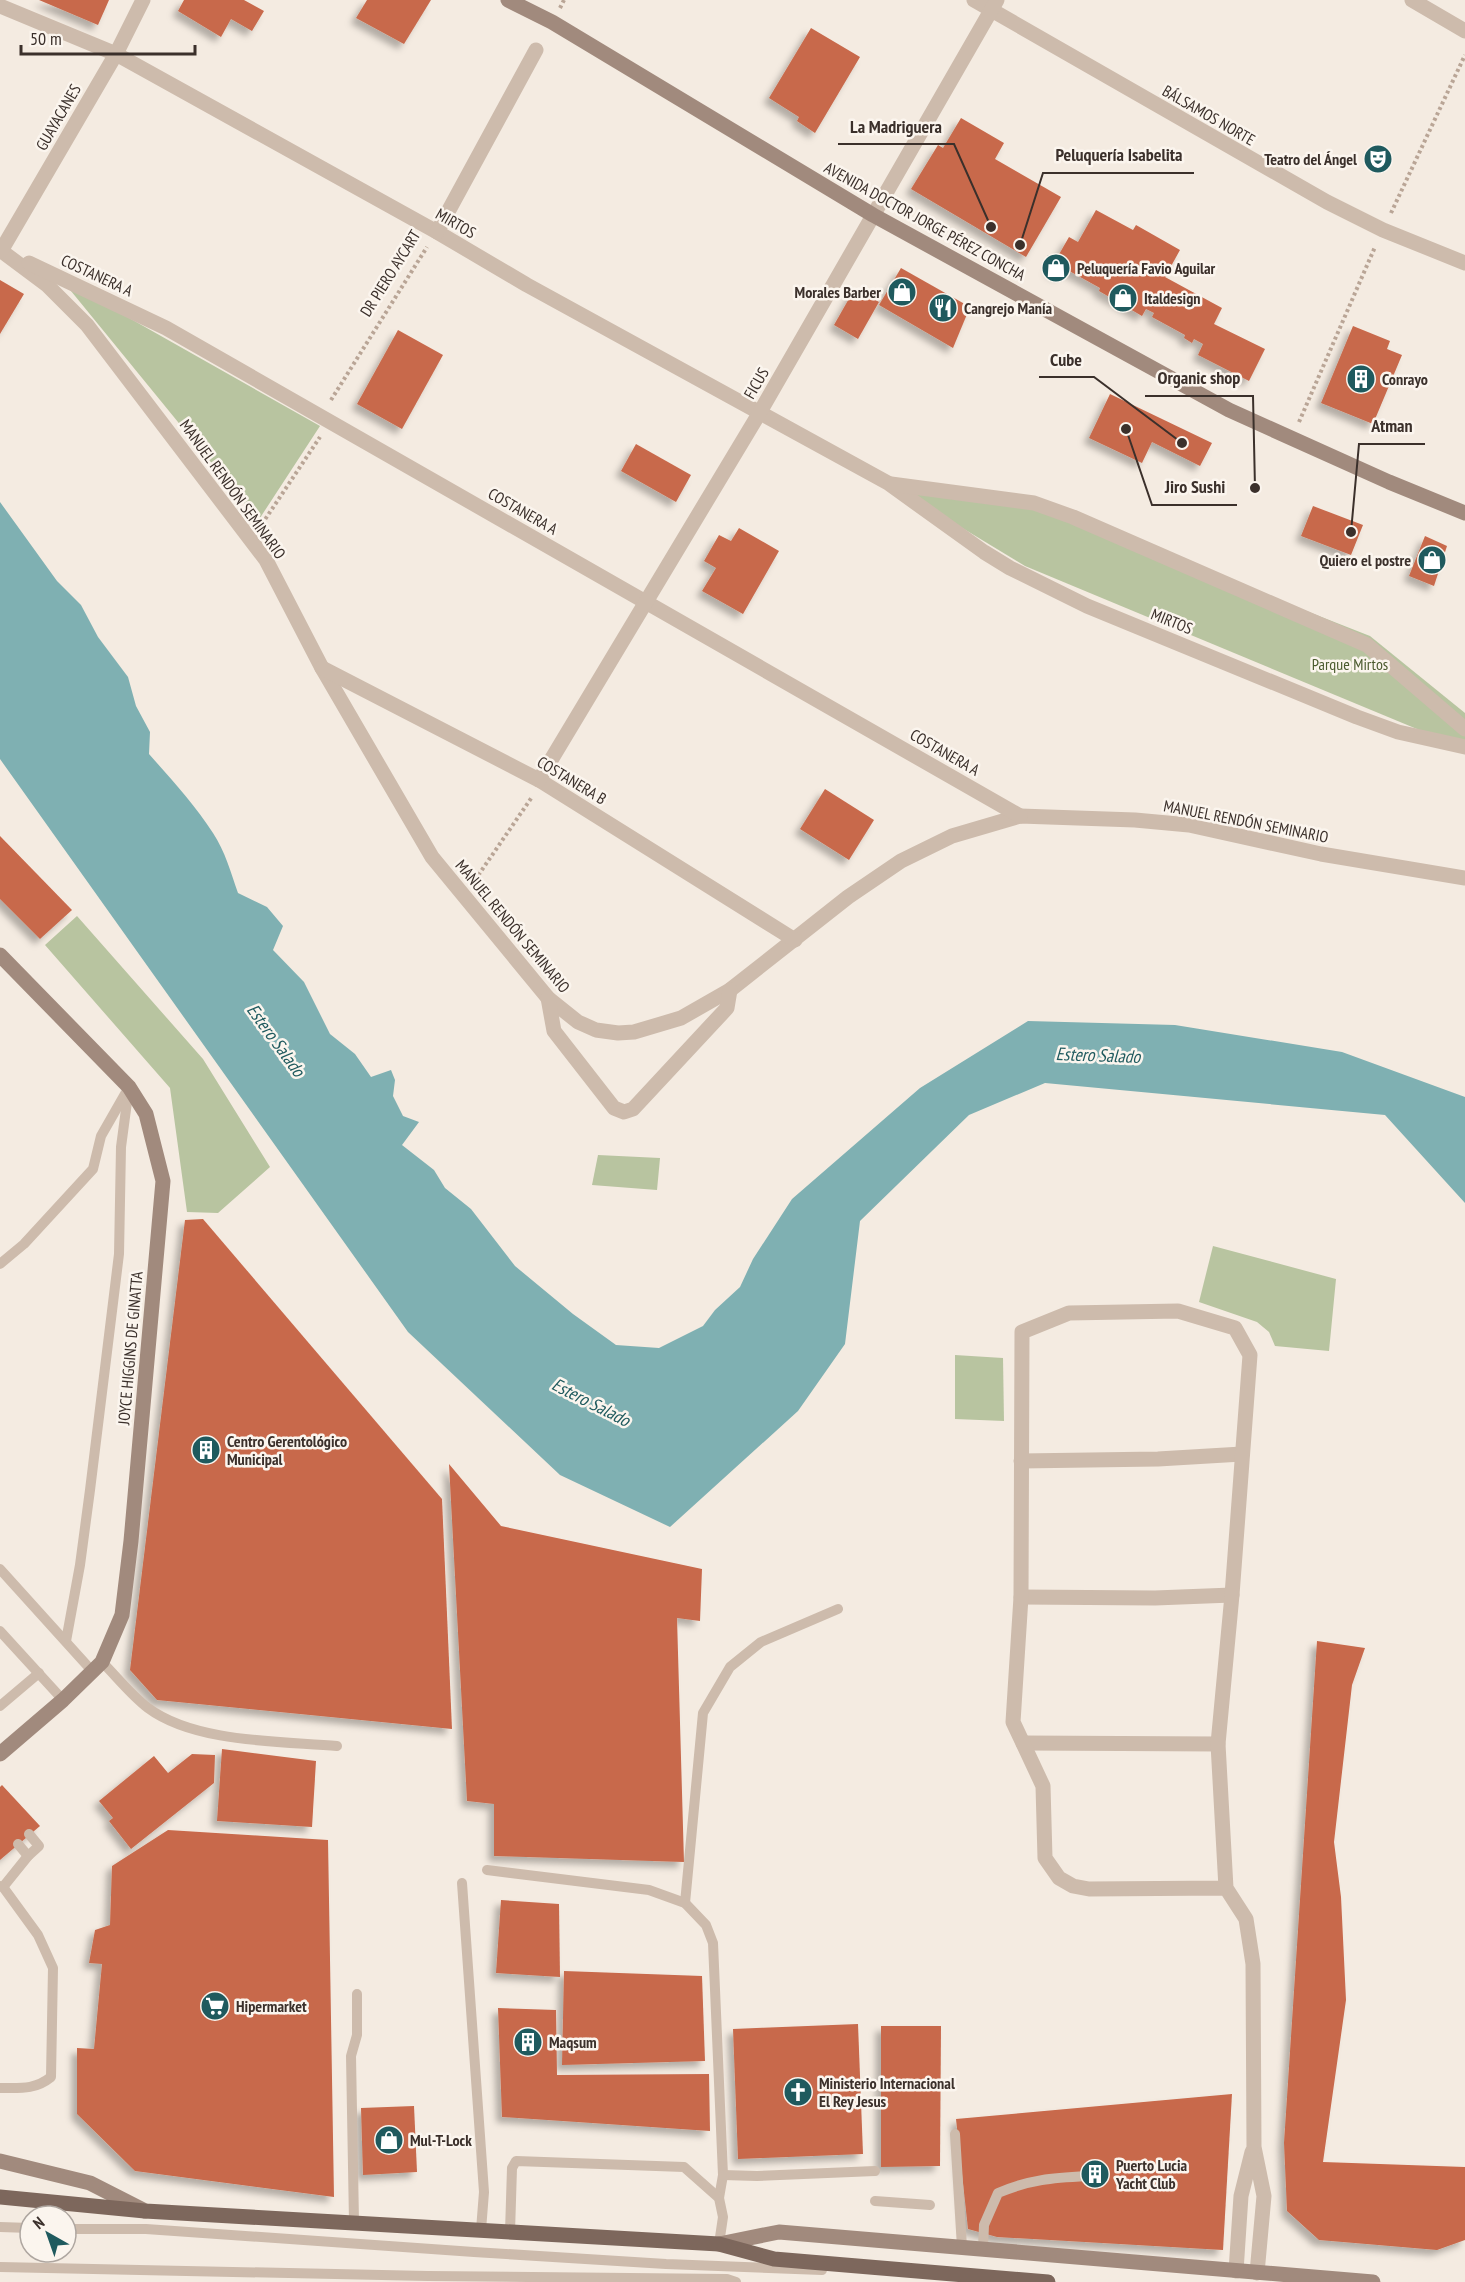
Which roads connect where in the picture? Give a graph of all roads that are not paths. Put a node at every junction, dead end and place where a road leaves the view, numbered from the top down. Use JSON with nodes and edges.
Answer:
{"nodes":[{"id":1,"x":143,"y":0,"type":"edge"},
{"id":2,"x":508,"y":0,"type":"edge"},
{"id":3,"x":974,"y":0,"type":"edge"},
{"id":4,"x":1412,"y":0,"type":"edge"},
{"id":5,"x":994,"y":5,"type":"edge"},
{"id":6,"x":0,"y":6,"type":"edge"},
{"id":7,"x":1465,"y":32,"type":"edge"},
{"id":8,"x":537,"y":50,"type":"dead end"},
{"id":9,"x":116,"y":54,"type":"junction"},
{"id":10,"x":873,"y":215,"type":"junction"},
{"id":11,"x":437,"y":232,"type":"junction"},
{"id":12,"x":1,"y":250,"type":"edge"},
{"id":13,"x":1465,"y":263,"type":"edge"},
{"id":14,"x":760,"y":412,"type":"junction"},
{"id":15,"x":888,"y":483,"type":"junction"},
{"id":16,"x":1465,"y":513,"type":"edge"},
{"id":17,"x":647,"y":602,"type":"junction"},
{"id":18,"x":322,"y":668,"type":"junction"},
{"id":19,"x":1465,"y":729,"type":"edge"},
{"id":20,"x":1465,"y":747,"type":"edge"},
{"id":21,"x":539,"y":780,"type":"junction"},
{"id":22,"x":1020,"y":816,"type":"junction"},
{"id":23,"x":1465,"y":878,"type":"edge"},
{"id":24,"x":795,"y":940,"type":"junction"},
{"id":25,"x":0,"y":955,"type":"edge"},
{"id":26,"x":730,"y":990,"type":"junction"},
{"id":27,"x":548,"y":998,"type":"junction"},
{"id":28,"x":129,"y":1088,"type":"junction"},
{"id":29,"x":0,"y":1264,"type":"edge"},
{"id":30,"x":1242,"y":1454,"type":"junction"},
{"id":31,"x":1021,"y":1461,"type":"junction"},
{"id":32,"x":0,"y":1569,"type":"edge"},
{"id":33,"x":1232,"y":1595,"type":"junction"},
{"id":34,"x":1020,"y":1597,"type":"junction"},
{"id":35,"x":838,"y":1609,"type":"dead end"},
{"id":36,"x":0,"y":1631,"type":"edge"},
{"id":37,"x":66,"y":1641,"type":"junction"},
{"id":38,"x":97,"y":1667,"type":"junction"},
{"id":39,"x":39,"y":1673,"type":"junction"},
{"id":40,"x":63,"y":1700,"type":"junction"},
{"id":41,"x":0,"y":1706,"type":"edge"},
{"id":42,"x":1023,"y":1743,"type":"junction"},
{"id":43,"x":1218,"y":1744,"type":"junction"},
{"id":44,"x":337,"y":1746,"type":"dead end"},
{"id":45,"x":0,"y":1754,"type":"edge"},
{"id":46,"x":29,"y":1834,"type":"dead end"},
{"id":47,"x":18,"y":1844,"type":"dead end"},
{"id":48,"x":28,"y":1856,"type":"junction"},
{"id":49,"x":487,"y":1870,"type":"dead end"},
{"id":50,"x":462,"y":1883,"type":"dead end"},
{"id":51,"x":1,"y":1887,"type":"edge"},
{"id":52,"x":1226,"y":1888,"type":"junction"},
{"id":53,"x":685,"y":1903,"type":"junction"},
{"id":54,"x":357,"y":1994,"type":"dead end"},
{"id":55,"x":0,"y":2088,"type":"edge"},
{"id":56,"x":955,"y":2133,"type":"dead end"},
{"id":57,"x":1254,"y":2147,"type":"junction"},
{"id":58,"x":0,"y":2161,"type":"edge"},
{"id":59,"x":875,"y":2171,"type":"dead end"},
{"id":60,"x":723,"y":2175,"type":"junction"},
{"id":61,"x":1089,"y":2176,"type":"dead end"},
{"id":62,"x":0,"y":2197,"type":"edge"},
{"id":63,"x":719,"y":2198,"type":"junction"},
{"id":64,"x":875,"y":2201,"type":"dead end"},
{"id":65,"x":930,"y":2205,"type":"dead end"},
{"id":66,"x":145,"y":2211,"type":"junction"},
{"id":67,"x":354,"y":2222,"type":"junction"},
{"id":68,"x":0,"y":2227,"type":"edge"},
{"id":69,"x":18,"y":2228,"type":"edge"},
{"id":70,"x":78,"y":2229,"type":"edge"},
{"id":71,"x":481,"y":2230,"type":"junction"},
{"id":72,"x":510,"y":2232,"type":"junction"},
{"id":73,"x":719,"y":2244,"type":"junction"},
{"id":74,"x":962,"y":2247,"type":"junction"},
{"id":75,"x":983,"y":2249,"type":"junction"},
{"id":76,"x":0,"y":2267,"type":"edge"},
{"id":77,"x":882,"y":2270,"type":"junction"},
{"id":78,"x":1236,"y":2271,"type":"junction"},
{"id":79,"x":1257,"y":2273,"type":"junction"},
{"id":80,"x":736,"y":2282,"type":"edge"},
{"id":81,"x":1048,"y":2282,"type":"edge"},
{"id":82,"x":1373,"y":2282,"type":"edge"}],
"edges":[{"from":1,"to":9,"type":"street","name":"GUAYACANES"},
{"from":2,"to":10,"type":"street","name":"AVENIDA DOCTOR JORGE PÉREZ CONCHA"},
{"from":3,"to":5,"type":"street","name":"BÁLSAMOS NORTE"},
{"from":4,"to":7,"type":"street"},
{"from":5,"to":10,"type":"street","name":"FICUS"},
{"from":5,"to":13,"type":"street","name":"BÁLSAMOS NORTE"},
{"from":6,"to":9,"type":"street","name":"MIRTOS"},
{"from":8,"to":11,"type":"street","name":"DR PIERO AYCART"},
{"from":9,"to":11,"type":"street","name":"MIRTOS"},
{"from":9,"to":12,"type":"street","name":"GUAYACANES"},
{"from":10,"to":14,"type":"street","name":"FICUS"},
{"from":10,"to":16,"type":"street","name":"AVENIDA DOCTOR JORGE PÉREZ CONCHA"},
{"from":11,"to":14,"type":"street","name":"MIRTOS"},
{"from":12,"to":17,"type":"street","name":"COSTANERA A"},
{"from":12,"to":18,"type":"street","name":"MANUEL RENDÓN SEMINARIO"},
{"from":14,"to":15,"type":"street","name":"MIRTOS"},
{"from":14,"to":17,"type":"street","name":"FICUS"},
{"from":15,"to":19,"type":"street","name":"MIRTOS"},
{"from":15,"to":20,"type":"street","name":"MIRTOS"},
{"from":17,"to":21,"type":"street","name":"FICUS"},
{"from":17,"to":22,"type":"street","name":"COSTANERA A"},
{"from":18,"to":21,"type":"street","name":"COSTANERA B"},
{"from":18,"to":27,"type":"street","name":"MANUEL RENDÓN SEMINARIO"},
{"from":21,"to":24,"type":"street","name":"COSTANERA B"},
{"from":22,"to":23,"type":"street","name":"MANUEL RENDÓN SEMINARIO"},
{"from":22,"to":24,"type":"street","name":"MANUEL RENDÓN SEMINARIO"},
{"from":24,"to":26,"type":"street","name":"MANUEL RENDÓN SEMINARIO"},
{"from":25,"to":28,"type":"street","name":"JOYCE HIGGINS DE GINATTA"},
{"from":26,"to":27,"type":"street","name":"MANUEL RENDÓN SEMINARIO"},
{"from":26,"to":27,"type":"street"},
{"from":28,"to":29,"type":"lane"},
{"from":28,"to":37,"type":"lane"},
{"from":28,"to":38,"type":"street","name":"JOYCE HIGGINS DE GINATTA"},
{"from":30,"to":31,"type":"street"},
{"from":30,"to":31,"type":"street"},
{"from":30,"to":33,"type":"street"},
{"from":31,"to":34,"type":"street"},
{"from":32,"to":37,"type":"lane"},
{"from":33,"to":34,"type":"street"},
{"from":33,"to":43,"type":"street"},
{"from":34,"to":42,"type":"street"},
{"from":35,"to":53,"type":"lane"},
{"from":36,"to":39,"type":"lane"},
{"from":37,"to":38,"type":"lane"},
{"from":38,"to":40,"type":"street","name":"JOYCE HIGGINS DE GINATTA"},
{"from":38,"to":44,"type":"lane"},
{"from":39,"to":40,"type":"lane"},
{"from":39,"to":41,"type":"lane"},
{"from":40,"to":45,"type":"street","name":"JOYCE HIGGINS DE GINATTA"},
{"from":42,"to":43,"type":"street"},
{"from":42,"to":52,"type":"street"},
{"from":43,"to":52,"type":"street"},
{"from":46,"to":48,"type":"lane"},
{"from":47,"to":48,"type":"lane"},
{"from":48,"to":51,"type":"lane"},
{"from":49,"to":53,"type":"lane"},
{"from":50,"to":71,"type":"lane"},
{"from":51,"to":55,"type":"lane"},
{"from":52,"to":57,"type":"street"},
{"from":53,"to":60,"type":"lane"},
{"from":54,"to":67,"type":"lane"},
{"from":56,"to":74,"type":"lane"},
{"from":57,"to":78,"type":"street"},
{"from":57,"to":79,"type":"street"},
{"from":58,"to":66,"type":"street"},
{"from":59,"to":60,"type":"lane"},
{"from":60,"to":63,"type":"lane"},
{"from":61,"to":75,"type":"lane"},
{"from":62,"to":66,"type":"main road"},
{"from":63,"to":72,"type":"lane"},
{"from":63,"to":73,"type":"lane"},
{"from":64,"to":65,"type":"lane"},
{"from":66,"to":67,"type":"main road"},
{"from":67,"to":71,"type":"main road"},
{"from":68,"to":69,"type":"lane"},
{"from":70,"to":77,"type":"lane"},
{"from":71,"to":72,"type":"main road"},
{"from":72,"to":73,"type":"main road"},
{"from":73,"to":74,"type":"street"},
{"from":73,"to":77,"type":"main road"},
{"from":74,"to":75,"type":"street"},
{"from":75,"to":78,"type":"street"},
{"from":76,"to":80,"type":"lane"},
{"from":77,"to":81,"type":"main road"},
{"from":78,"to":79,"type":"street"},
{"from":79,"to":82,"type":"street"}]}
